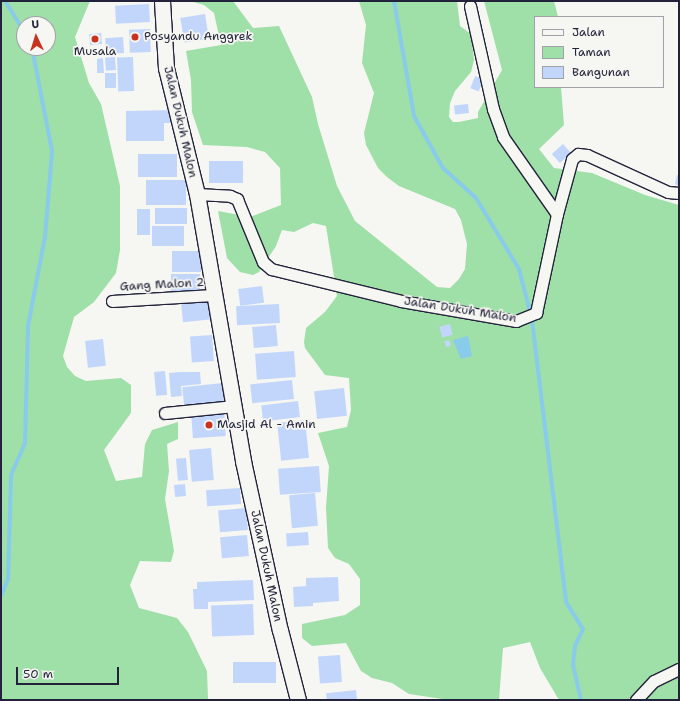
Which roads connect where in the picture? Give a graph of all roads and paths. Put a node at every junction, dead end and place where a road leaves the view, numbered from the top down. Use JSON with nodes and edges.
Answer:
{"nodes":[{"id":1,"x":162,"y":1,"type":"edge"},
{"id":2,"x":470,"y":6,"type":"dead end"},
{"id":3,"x":679,"y":193,"type":"edge"},
{"id":4,"x":197,"y":194,"type":"junction"},
{"id":5,"x":557,"y":214,"type":"junction"},
{"id":6,"x":213,"y":295,"type":"junction"},
{"id":7,"x":112,"y":301,"type":"dead end"},
{"id":8,"x":234,"y":406,"type":"junction"},
{"id":9,"x":165,"y":413,"type":"dead end"},
{"id":10,"x":679,"y":669,"type":"edge"},
{"id":11,"x":298,"y":700,"type":"edge"},
{"id":12,"x":636,"y":700,"type":"edge"}],
"edges":[{"from":1,"to":4,"type":"street","name":"Jalan Dukuh Malon"},
{"from":2,"to":5,"type":"street"},
{"from":3,"to":5,"type":"street","name":"Jalan Dukuh Malon"},
{"from":4,"to":5,"type":"street","name":"Jalan Dukuh Malon"},
{"from":4,"to":6,"type":"street","name":"Jalan Dukuh Malon"},
{"from":6,"to":7,"type":"street","name":"Gang Malon 2"},
{"from":6,"to":8,"type":"street","name":"Jalan Dukuh Malon"},
{"from":8,"to":9,"type":"street"},
{"from":8,"to":11,"type":"street","name":"Jalan Dukuh Malon"},
{"from":10,"to":12,"type":"street"}]}
